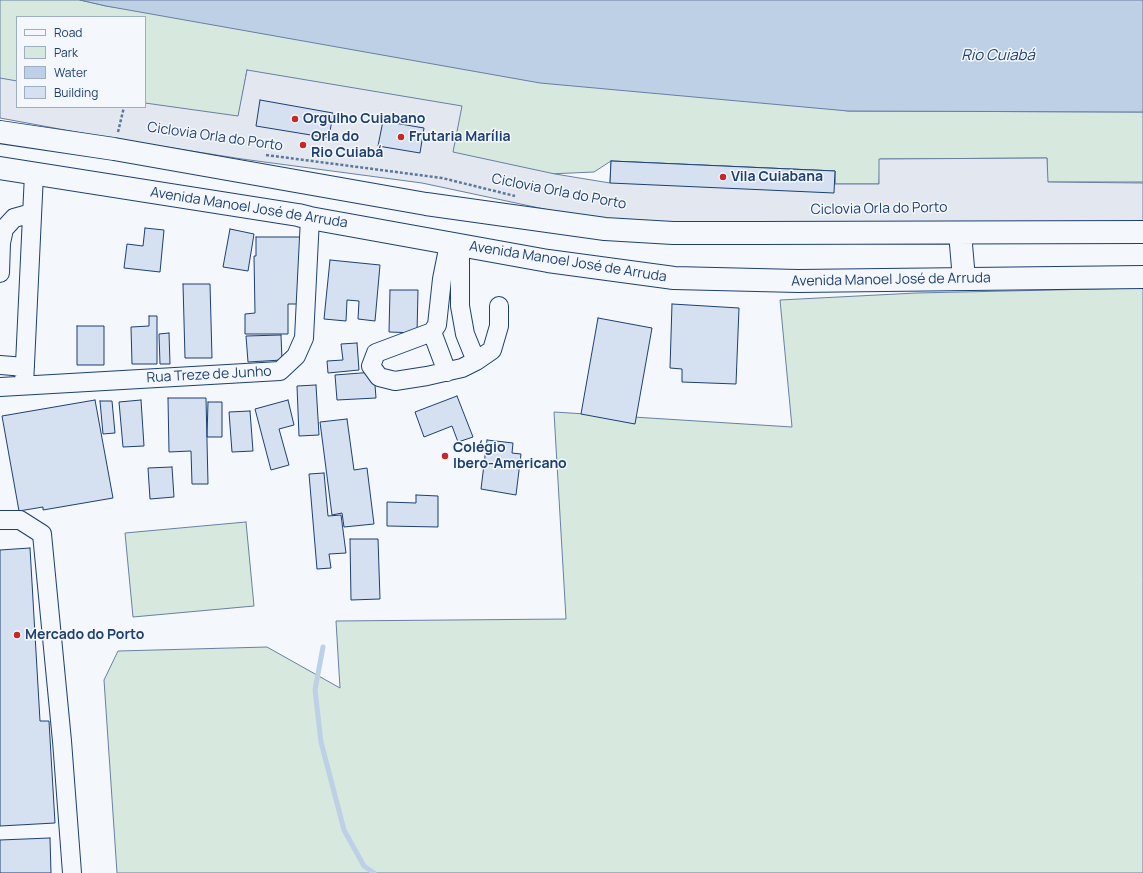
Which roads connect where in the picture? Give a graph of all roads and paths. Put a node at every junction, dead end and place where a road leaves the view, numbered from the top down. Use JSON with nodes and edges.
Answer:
{"nodes":[{"id":1,"x":124,"y":108,"type":"edge"},
{"id":2,"x":0,"y":132,"type":"edge"},
{"id":3,"x":111,"y":132,"type":"dead end"},
{"id":4,"x":262,"y":154,"type":"dead end"},
{"id":5,"x":0,"y":168,"type":"edge"},
{"id":6,"x":34,"y":174,"type":"junction"},
{"id":7,"x":519,"y":196,"type":"dead end"},
{"id":8,"x":32,"y":213,"type":"junction"},
{"id":9,"x":310,"y":218,"type":"junction"},
{"id":10,"x":960,"y":232,"type":"junction"},
{"id":11,"x":1143,"y":232,"type":"edge"},
{"id":12,"x":455,"y":244,"type":"junction"},
{"id":13,"x":0,"y":273,"type":"edge"},
{"id":14,"x":1143,"y":277,"type":"edge"},
{"id":15,"x":964,"y":279,"type":"junction"},
{"id":16,"x":499,"y":306,"type":"dead end"},
{"id":17,"x":432,"y":332,"type":"junction"},
{"id":18,"x":476,"y":360,"type":"junction"},
{"id":19,"x":0,"y":365,"type":"edge"},
{"id":20,"x":25,"y":367,"type":"junction"},
{"id":21,"x":447,"y":372,"type":"junction"},
{"id":22,"x":24,"y":385,"type":"junction"},
{"id":23,"x":0,"y":387,"type":"edge"},
{"id":24,"x":0,"y":520,"type":"edge"},
{"id":25,"x":72,"y":873,"type":"edge"}],
"edges":[{"from":1,"to":3,"type":"path"},
{"from":2,"to":10,"type":"main road"},
{"from":4,"to":7,"type":"path","name":"Ciclovia Orla do Porto"},
{"from":5,"to":6,"type":"main road","name":"Avenida Manoel José de Arruda"},
{"from":6,"to":8,"type":"street"},
{"from":6,"to":9,"type":"main road","name":"Avenida Manoel José de Arruda"},
{"from":8,"to":13,"type":"street"},
{"from":8,"to":20,"type":"street"},
{"from":9,"to":12,"type":"main road","name":"Avenida Manoel José de Arruda"},
{"from":9,"to":22,"type":"street","name":"Rua Treze de Junho"},
{"from":10,"to":11,"type":"main road"},
{"from":10,"to":15,"type":"main road"},
{"from":12,"to":15,"type":"main road","name":"Avenida Manoel José de Arruda"},
{"from":12,"to":17,"type":"street"},
{"from":12,"to":18,"type":"street"},
{"from":14,"to":15,"type":"main road","name":"Avenida Manoel José de Arruda"},
{"from":16,"to":18,"type":"street"},
{"from":17,"to":21,"type":"street"},
{"from":17,"to":21,"type":"street"},
{"from":18,"to":21,"type":"street"},
{"from":19,"to":20,"type":"street"},
{"from":20,"to":22,"type":"street"},
{"from":22,"to":23,"type":"street","name":"Rua Treze de Junho"},
{"from":24,"to":25,"type":"street"}]}
